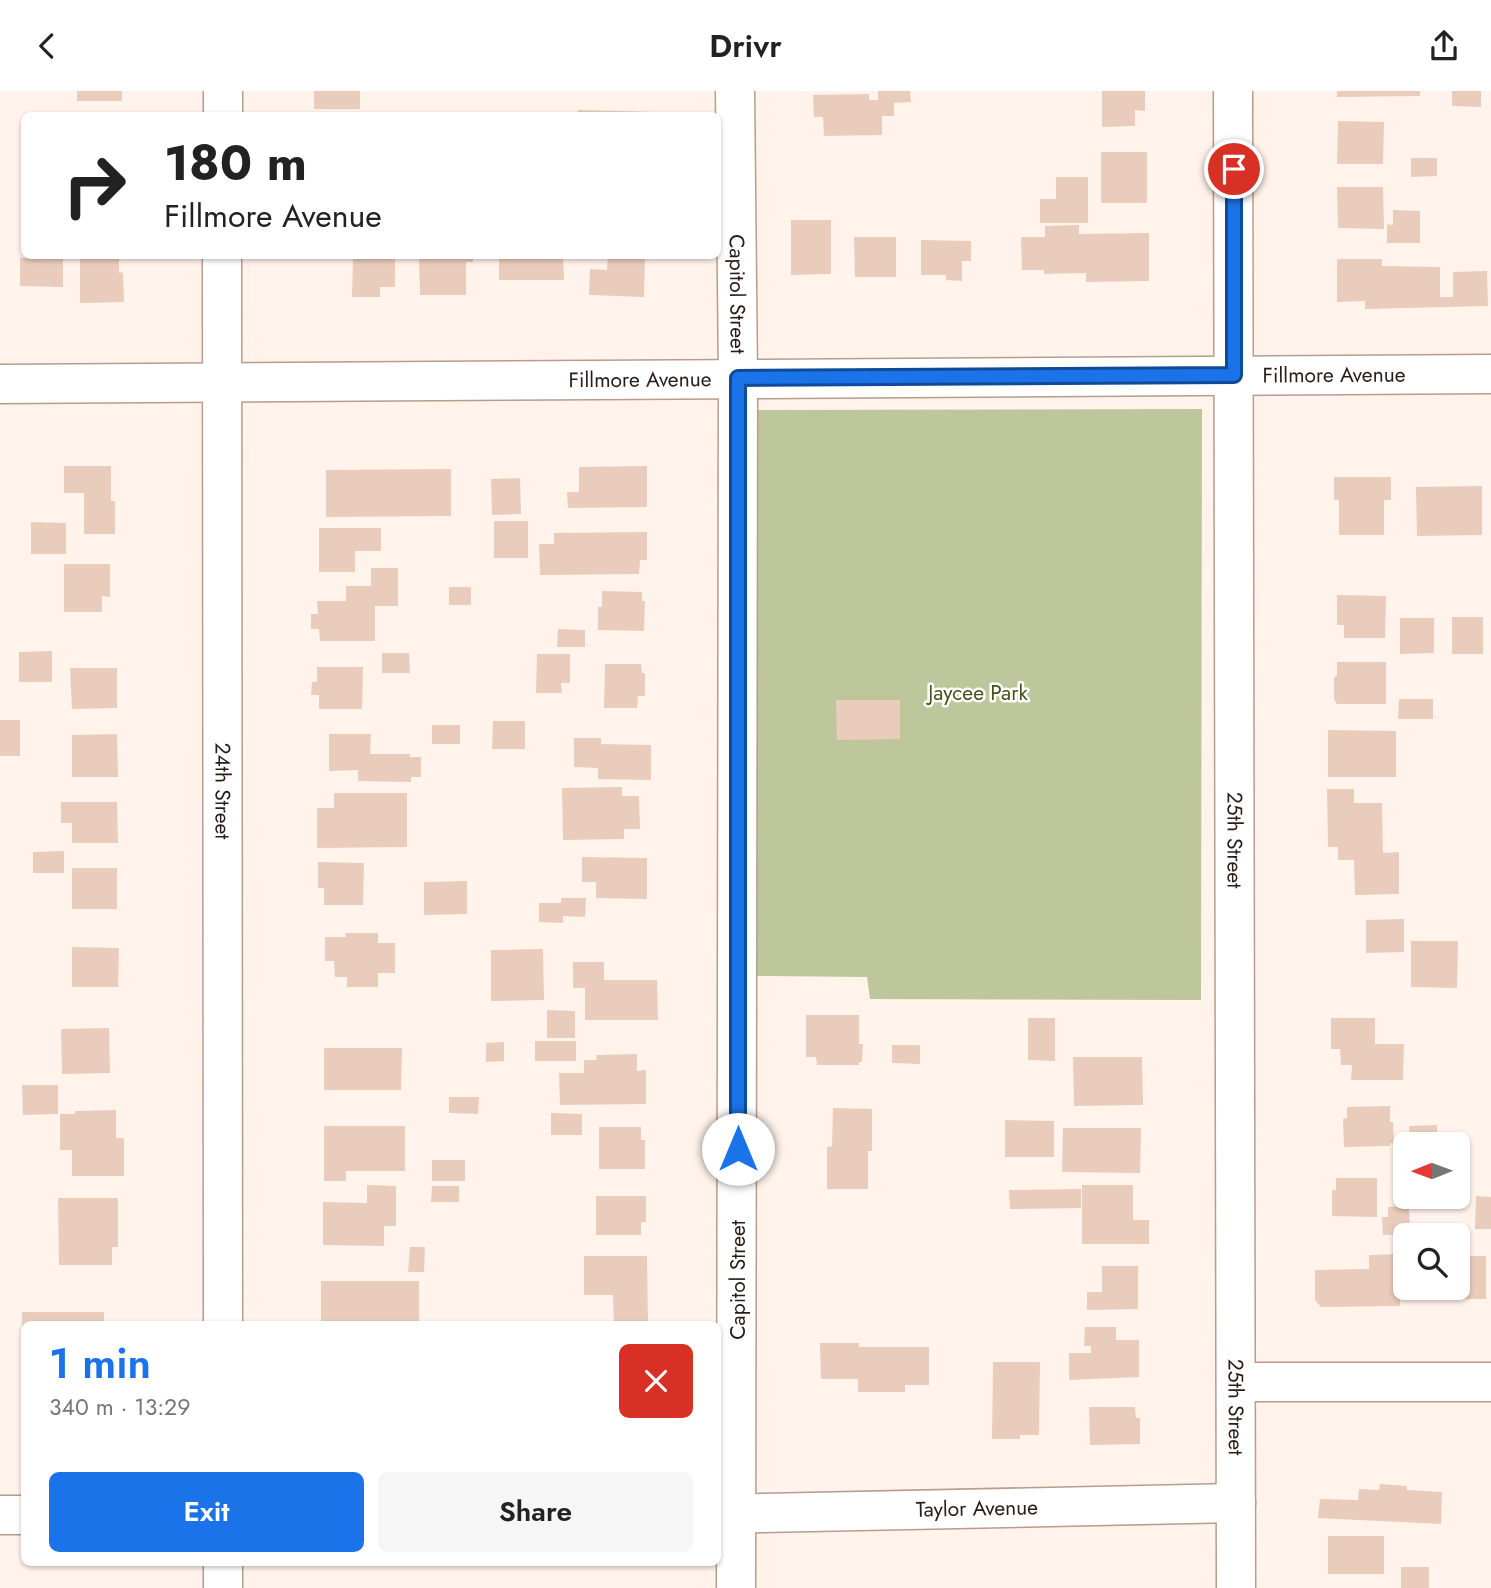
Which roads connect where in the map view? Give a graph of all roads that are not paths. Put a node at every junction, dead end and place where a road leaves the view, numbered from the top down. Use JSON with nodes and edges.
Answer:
{"nodes":[{"id":1,"x":223,"y":91,"type":"edge"},
{"id":2,"x":735,"y":91,"type":"edge"},
{"id":3,"x":1234,"y":91,"type":"edge"},
{"id":4,"x":223,"y":112,"type":"edge"},
{"id":5,"x":222,"y":259,"type":"edge"},
{"id":6,"x":1491,"y":374,"type":"edge"},
{"id":7,"x":1234,"y":375,"type":"junction"},
{"id":8,"x":738,"y":378,"type":"junction"},
{"id":9,"x":0,"y":384,"type":"edge"},
{"id":10,"x":222,"y":384,"type":"junction"},
{"id":11,"x":223,"y":1321,"type":"edge"},
{"id":12,"x":1236,"y":1382,"type":"junction"},
{"id":13,"x":1491,"y":1382,"type":"edge"},
{"id":14,"x":1236,"y":1503,"type":"junction"},
{"id":15,"x":727,"y":1514,"type":"edge"},
{"id":16,"x":0,"y":1515,"type":"edge"},
{"id":17,"x":21,"y":1515,"type":"edge"},
{"id":18,"x":223,"y":1566,"type":"edge"},
{"id":19,"x":223,"y":1588,"type":"edge"},
{"id":20,"x":736,"y":1588,"type":"edge"},
{"id":21,"x":1236,"y":1588,"type":"edge"}],
"edges":[{"from":1,"to":4,"type":"street"},
{"from":2,"to":8,"type":"street","name":"Capitol Street"},
{"from":3,"to":7,"type":"street","name":"25th Street"},
{"from":5,"to":10,"type":"street","name":"24th Street"},
{"from":6,"to":7,"type":"street","name":"Fillmore Avenue"},
{"from":7,"to":8,"type":"street","name":"Fillmore Avenue"},
{"from":7,"to":12,"type":"street","name":"25th Street"},
{"from":8,"to":10,"type":"street","name":"Fillmore Avenue"},
{"from":8,"to":15,"type":"street","name":"Capitol Street"},
{"from":9,"to":10,"type":"street","name":"Fillmore Avenue"},
{"from":10,"to":11,"type":"street","name":"24th Street"},
{"from":12,"to":13,"type":"street"},
{"from":12,"to":14,"type":"street","name":"25th Street"},
{"from":14,"to":15,"type":"street","name":"Taylor Avenue"},
{"from":14,"to":21,"type":"street","name":"25th Street"},
{"from":15,"to":20,"type":"street","name":"Capitol Street"},
{"from":16,"to":17,"type":"street"},
{"from":18,"to":19,"type":"street"}]}
